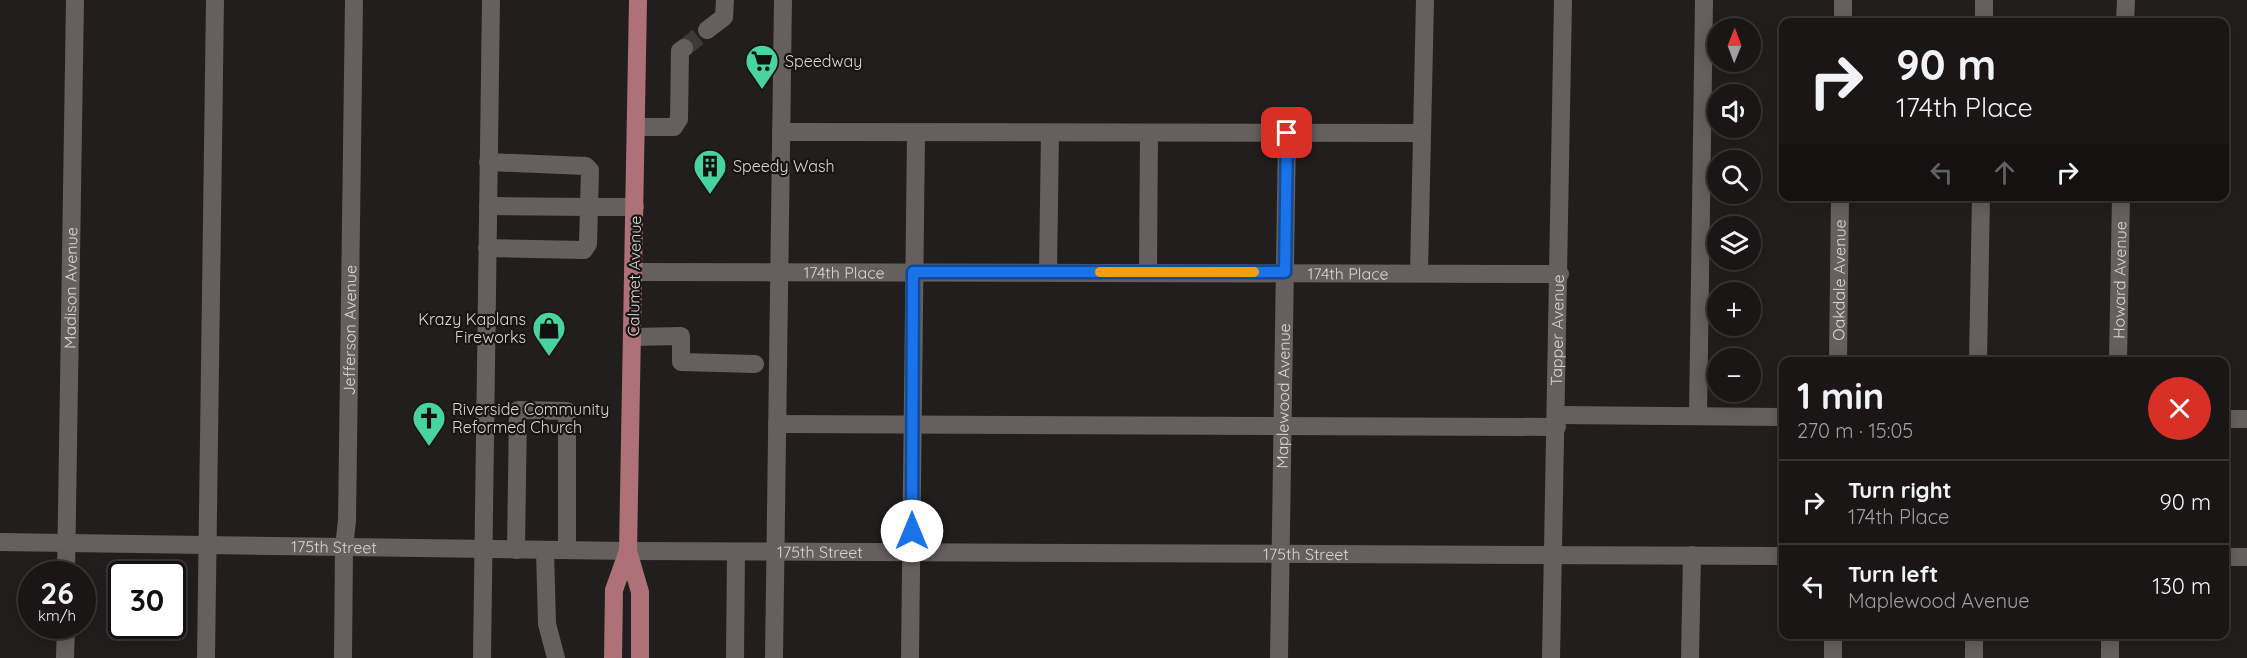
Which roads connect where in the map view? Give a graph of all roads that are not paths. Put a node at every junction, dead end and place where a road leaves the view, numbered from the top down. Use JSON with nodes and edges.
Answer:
{"nodes":[{"id":1,"x":75,"y":0,"type":"edge"},
{"id":2,"x":215,"y":0,"type":"edge"},
{"id":3,"x":354,"y":0,"type":"edge"},
{"id":4,"x":491,"y":0,"type":"edge"},
{"id":5,"x":638,"y":0,"type":"edge"},
{"id":6,"x":725,"y":0,"type":"edge"},
{"id":7,"x":783,"y":0,"type":"edge"},
{"id":8,"x":1425,"y":0,"type":"edge"},
{"id":9,"x":1563,"y":0,"type":"edge"},
{"id":10,"x":1704,"y":0,"type":"edge"},
{"id":11,"x":1843,"y":0,"type":"edge"},
{"id":12,"x":1984,"y":0,"type":"edge"},
{"id":13,"x":2126,"y":0,"type":"edge"},
{"id":14,"x":1843,"y":18,"type":"edge"},
{"id":15,"x":1983,"y":18,"type":"edge"},
{"id":16,"x":2125,"y":18,"type":"edge"},
{"id":17,"x":706,"y":30,"type":"tunnel mouth"},
{"id":18,"x":684,"y":48,"type":"tunnel mouth"},
{"id":19,"x":636,"y":127,"type":"junction"},
{"id":20,"x":781,"y":132,"type":"junction"},
{"id":21,"x":916,"y":133,"type":"junction"},
{"id":22,"x":1050,"y":133,"type":"junction"},
{"id":23,"x":1149,"y":133,"type":"junction"},
{"id":24,"x":1287,"y":133,"type":"junction"},
{"id":25,"x":1422,"y":133,"type":"junction"},
{"id":26,"x":488,"y":162,"type":"junction"},
{"id":27,"x":1840,"y":201,"type":"edge"},
{"id":28,"x":1981,"y":201,"type":"edge"},
{"id":29,"x":2121,"y":201,"type":"edge"},
{"id":30,"x":491,"y":206,"type":"junction"},
{"id":31,"x":590,"y":207,"type":"junction"},
{"id":32,"x":635,"y":207,"type":"junction"},
{"id":33,"x":488,"y":249,"type":"junction"},
{"id":34,"x":634,"y":272,"type":"junction"},
{"id":35,"x":779,"y":272,"type":"junction"},
{"id":36,"x":913,"y":272,"type":"junction"},
{"id":37,"x":1048,"y":272,"type":"junction"},
{"id":38,"x":1148,"y":272,"type":"junction"},
{"id":39,"x":1285,"y":272,"type":"junction"},
{"id":40,"x":1419,"y":272,"type":"junction"},
{"id":41,"x":1560,"y":274,"type":"junction"},
{"id":42,"x":633,"y":337,"type":"junction"},
{"id":43,"x":1838,"y":357,"type":"edge"},
{"id":44,"x":1978,"y":357,"type":"edge"},
{"id":45,"x":2118,"y":357,"type":"edge"},
{"id":46,"x":755,"y":364,"type":"dead end"},
{"id":47,"x":1698,"y":416,"type":"junction"},
{"id":48,"x":1779,"y":417,"type":"edge"},
{"id":49,"x":2229,"y":419,"type":"edge"},
{"id":50,"x":2247,"y":419,"type":"edge"},
{"id":51,"x":1557,"y":421,"type":"junction"},
{"id":52,"x":777,"y":424,"type":"junction"},
{"id":53,"x":912,"y":425,"type":"junction"},
{"id":54,"x":1283,"y":427,"type":"junction"},
{"id":55,"x":0,"y":542,"type":"edge"},
{"id":56,"x":67,"y":543,"type":"junction"},
{"id":57,"x":207,"y":545,"type":"junction"},
{"id":58,"x":344,"y":547,"type":"junction"},
{"id":59,"x":483,"y":549,"type":"junction"},
{"id":60,"x":516,"y":550,"type":"junction"},
{"id":61,"x":545,"y":550,"type":"junction"},
{"id":62,"x":567,"y":550,"type":"junction"},
{"id":63,"x":628,"y":551,"type":"junction"},
{"id":64,"x":736,"y":552,"type":"junction"},
{"id":65,"x":776,"y":552,"type":"junction"},
{"id":66,"x":912,"y":552,"type":"junction"},
{"id":67,"x":1280,"y":554,"type":"junction"},
{"id":68,"x":1554,"y":555,"type":"junction"},
{"id":69,"x":1692,"y":555,"type":"junction"},
{"id":70,"x":1779,"y":556,"type":"edge"},
{"id":71,"x":2229,"y":557,"type":"edge"},
{"id":72,"x":2247,"y":557,"type":"edge"},
{"id":73,"x":66,"y":561,"type":"edge"},
{"id":74,"x":66,"y":639,"type":"edge"},
{"id":75,"x":1833,"y":639,"type":"edge"},
{"id":76,"x":1974,"y":639,"type":"edge"},
{"id":77,"x":2110,"y":639,"type":"edge"},
{"id":78,"x":65,"y":658,"type":"edge"},
{"id":79,"x":206,"y":658,"type":"edge"},
{"id":80,"x":343,"y":658,"type":"edge"},
{"id":81,"x":482,"y":658,"type":"edge"},
{"id":82,"x":556,"y":658,"type":"edge"},
{"id":83,"x":613,"y":658,"type":"edge"},
{"id":84,"x":640,"y":658,"type":"edge"},
{"id":85,"x":735,"y":658,"type":"edge"},
{"id":86,"x":774,"y":658,"type":"edge"},
{"id":87,"x":910,"y":658,"type":"edge"},
{"id":88,"x":1279,"y":658,"type":"edge"},
{"id":89,"x":1551,"y":658,"type":"edge"},
{"id":90,"x":1690,"y":658,"type":"edge"},
{"id":91,"x":1833,"y":658,"type":"edge"},
{"id":92,"x":1974,"y":658,"type":"edge"},
{"id":93,"x":2110,"y":658,"type":"edge"}],
"edges":[{"from":1,"to":56,"type":"street","name":"Madison Avenue"},
{"from":2,"to":57,"type":"street"},
{"from":3,"to":58,"type":"street","name":"Jefferson Avenue"},
{"from":4,"to":26,"type":"street"},
{"from":5,"to":19,"type":"main road","name":"Calumet Avenue"},
{"from":6,"to":17,"type":"street"},
{"from":7,"to":20,"type":"street"},
{"from":8,"to":25,"type":"street"},
{"from":9,"to":41,"type":"street","name":"Tapper Avenue"},
{"from":10,"to":47,"type":"street"},
{"from":11,"to":14,"type":"street"},
{"from":12,"to":15,"type":"street"},
{"from":13,"to":16,"type":"street"},
{"from":18,"to":19,"type":"street"},
{"from":19,"to":32,"type":"main road","name":"Calumet Avenue"},
{"from":20,"to":21,"type":"street"},
{"from":20,"to":35,"type":"street"},
{"from":21,"to":22,"type":"street"},
{"from":21,"to":36,"type":"street"},
{"from":22,"to":23,"type":"street"},
{"from":22,"to":37,"type":"street"},
{"from":23,"to":24,"type":"street"},
{"from":23,"to":38,"type":"street"},
{"from":24,"to":25,"type":"street"},
{"from":24,"to":39,"type":"street","name":"Maplewood Avenue"},
{"from":25,"to":40,"type":"street"},
{"from":26,"to":30,"type":"street"},
{"from":26,"to":31,"type":"street"},
{"from":27,"to":43,"type":"street","name":"Oakdale Avenue"},
{"from":28,"to":44,"type":"street"},
{"from":29,"to":45,"type":"street","name":"Howard Avenue"},
{"from":30,"to":31,"type":"street"},
{"from":30,"to":33,"type":"street"},
{"from":31,"to":32,"type":"street"},
{"from":31,"to":33,"type":"street"},
{"from":32,"to":34,"type":"main road","name":"Calumet Avenue"},
{"from":33,"to":59,"type":"street"},
{"from":34,"to":35,"type":"street","name":"174th Place"},
{"from":34,"to":42,"type":"main road","name":"Calumet Avenue"},
{"from":35,"to":36,"type":"street","name":"174th Place"},
{"from":35,"to":52,"type":"street"},
{"from":36,"to":37,"type":"street","name":"174th Place"},
{"from":36,"to":53,"type":"street"},
{"from":37,"to":38,"type":"street","name":"174th Place"},
{"from":38,"to":39,"type":"street","name":"174th Place"},
{"from":39,"to":40,"type":"street","name":"174th Place"},
{"from":39,"to":54,"type":"street","name":"Maplewood Avenue"},
{"from":40,"to":41,"type":"street","name":"174th Place"},
{"from":41,"to":51,"type":"street","name":"Tapper Avenue"},
{"from":42,"to":46,"type":"street"},
{"from":42,"to":63,"type":"main road","name":"Calumet Avenue"},
{"from":47,"to":48,"type":"street"},
{"from":47,"to":51,"type":"street"},
{"from":49,"to":50,"type":"street"},
{"from":51,"to":54,"type":"street"},
{"from":51,"to":68,"type":"street","name":"Tapper Avenue"},
{"from":52,"to":53,"type":"street"},
{"from":52,"to":65,"type":"street"},
{"from":53,"to":54,"type":"street"},
{"from":53,"to":66,"type":"street"},
{"from":54,"to":67,"type":"street","name":"Maplewood Avenue"},
{"from":55,"to":56,"type":"street","name":"175th Street"},
{"from":56,"to":57,"type":"street","name":"175th Street"},
{"from":56,"to":73,"type":"street","name":"Madison Avenue"},
{"from":57,"to":58,"type":"street","name":"175th Street"},
{"from":57,"to":79,"type":"street"},
{"from":58,"to":59,"type":"street","name":"175th Street"},
{"from":58,"to":80,"type":"street","name":"Jefferson Avenue"},
{"from":59,"to":60,"type":"street","name":"175th Street"},
{"from":59,"to":81,"type":"street"},
{"from":60,"to":61,"type":"street","name":"175th Street"},
{"from":60,"to":62,"type":"street"},
{"from":61,"to":62,"type":"street","name":"175th Street"},
{"from":61,"to":82,"type":"street"},
{"from":62,"to":63,"type":"street","name":"175th Street"},
{"from":63,"to":64,"type":"street","name":"175th Street"},
{"from":63,"to":83,"type":"main road","name":"Calumet Avenue"},
{"from":63,"to":84,"type":"main road","name":"Calumet Avenue"},
{"from":64,"to":65,"type":"street","name":"175th Street"},
{"from":64,"to":85,"type":"street"},
{"from":65,"to":66,"type":"street","name":"175th Street"},
{"from":65,"to":86,"type":"street"},
{"from":66,"to":67,"type":"street","name":"175th Street"},
{"from":66,"to":87,"type":"street"},
{"from":67,"to":68,"type":"street","name":"175th Street"},
{"from":67,"to":88,"type":"street","name":"Maplewood Avenue"},
{"from":68,"to":69,"type":"street","name":"175th Street"},
{"from":68,"to":89,"type":"street","name":"Tapper Avenue"},
{"from":69,"to":70,"type":"street","name":"175th Street"},
{"from":69,"to":90,"type":"street"},
{"from":71,"to":72,"type":"street"},
{"from":74,"to":78,"type":"street"},
{"from":75,"to":91,"type":"street"},
{"from":76,"to":92,"type":"street"},
{"from":77,"to":93,"type":"street"}]}
